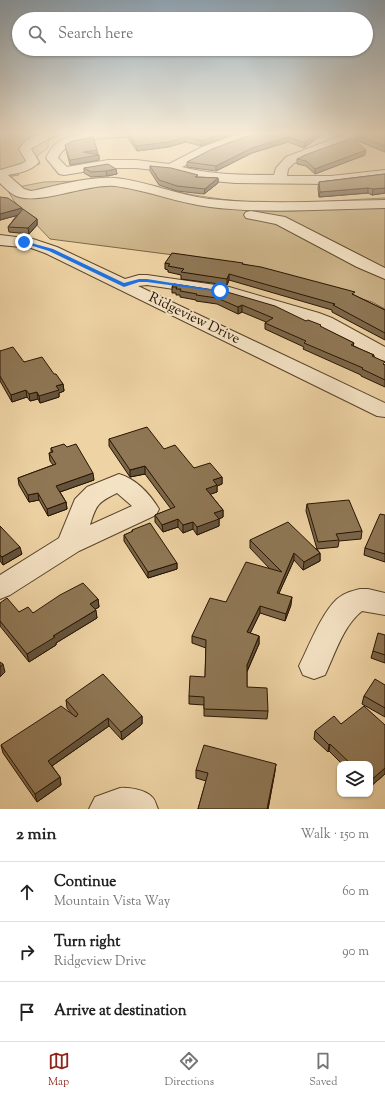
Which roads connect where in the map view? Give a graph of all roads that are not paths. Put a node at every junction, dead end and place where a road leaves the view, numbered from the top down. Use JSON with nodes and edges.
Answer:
{"nodes":[{"id":1,"x":8,"y":171,"type":"edge"},
{"id":2,"x":51,"y":171,"type":"edge"},
{"id":3,"x":71,"y":171,"type":"edge"},
{"id":4,"x":181,"y":171,"type":"edge"},
{"id":5,"x":281,"y":171,"type":"edge"},
{"id":6,"x":385,"y":174,"type":"edge"},
{"id":7,"x":51,"y":175,"type":"junction"},
{"id":8,"x":280,"y":179,"type":"junction"},
{"id":9,"x":27,"y":182,"type":"dead end"},
{"id":10,"x":3,"y":184,"type":"edge"},
{"id":11,"x":62,"y":190,"type":"junction"},
{"id":12,"x":210,"y":203,"type":"junction"},
{"id":13,"x":385,"y":204,"type":"edge"},
{"id":14,"x":0,"y":240,"type":"edge"},
{"id":15,"x":385,"y":274,"type":"edge"},
{"id":16,"x":124,"y":285,"type":"junction"},
{"id":17,"x":385,"y":355,"type":"edge"},
{"id":18,"x":385,"y":411,"type":"edge"},
{"id":19,"x":70,"y":544,"type":"dead end"},
{"id":20,"x":0,"y":588,"type":"edge"},
{"id":21,"x":385,"y":604,"type":"edge"},
{"id":22,"x":314,"y":666,"type":"dead end"},
{"id":23,"x":107,"y":809,"type":"edge"},
{"id":24,"x":140,"y":809,"type":"edge"}],
"edges":[{"from":1,"to":10,"type":"street"},
{"from":2,"to":7,"type":"street"},
{"from":3,"to":7,"type":"street"},
{"from":4,"to":8,"type":"street"},
{"from":5,"to":8,"type":"street"},
{"from":6,"to":8,"type":"street"},
{"from":7,"to":10,"type":"street"},
{"from":7,"to":11,"type":"street"},
{"from":9,"to":10,"type":"street"},
{"from":10,"to":11,"type":"street"},
{"from":11,"to":12,"type":"street"},
{"from":12,"to":13,"type":"street"},
{"from":12,"to":15,"type":"street"},
{"from":14,"to":16,"type":"street","name":"Ridgeview Drive"},
{"from":16,"to":17,"type":"street"},
{"from":16,"to":18,"type":"street","name":"Ridgeview Drive"},
{"from":19,"to":20,"type":"street"},
{"from":21,"to":22,"type":"street"},
{"from":23,"to":24,"type":"street"}]}
